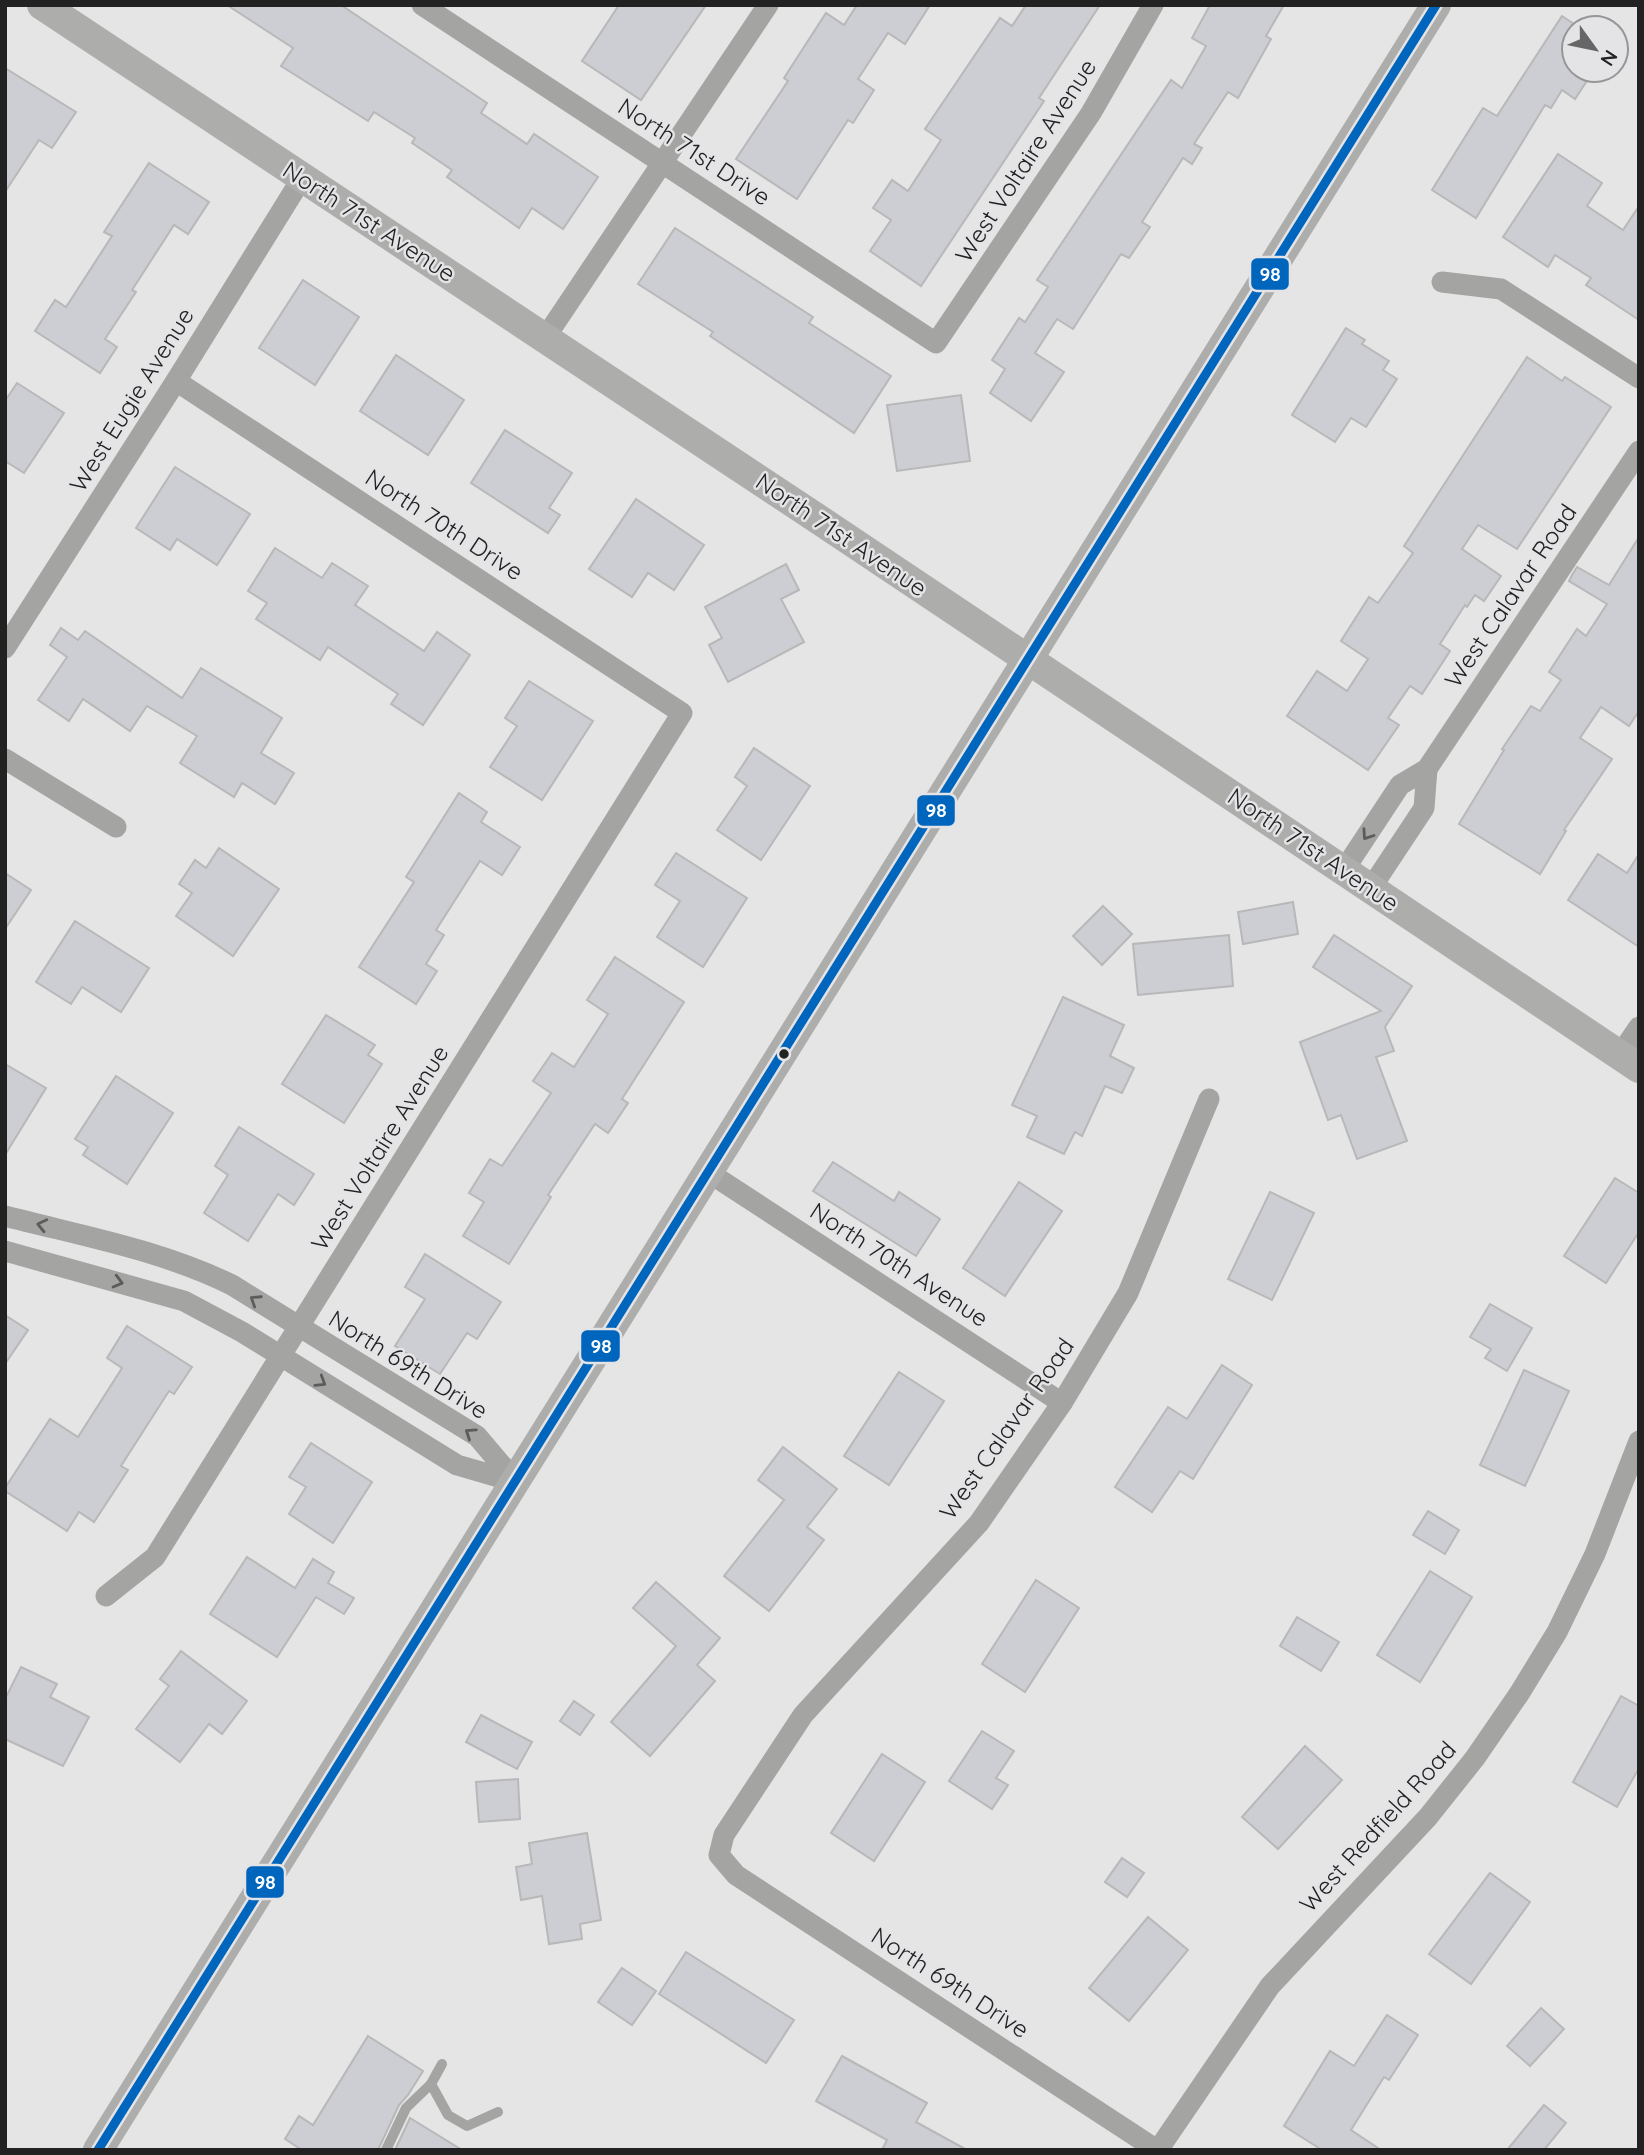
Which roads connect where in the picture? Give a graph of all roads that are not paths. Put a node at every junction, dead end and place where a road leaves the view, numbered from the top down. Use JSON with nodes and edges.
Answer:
{"nodes":[{"id":1,"x":42,"y":5,"type":"edge"},
{"id":2,"x":422,"y":5,"type":"edge"},
{"id":3,"x":768,"y":5,"type":"edge"},
{"id":4,"x":1153,"y":5,"type":"edge"},
{"id":5,"x":1436,"y":5,"type":"edge"},
{"id":6,"x":662,"y":163,"type":"junction"},
{"id":7,"x":302,"y":178,"type":"junction"},
{"id":8,"x":1442,"y":282,"type":"dead end"},
{"id":9,"x":545,"y":338,"type":"junction"},
{"id":10,"x":936,"y":343,"type":"joint"},
{"id":11,"x":1639,"y":378,"type":"edge"},
{"id":12,"x":176,"y":381,"type":"junction"},
{"id":13,"x":1639,"y":452,"type":"edge"},
{"id":14,"x":5,"y":648,"type":"edge"},
{"id":15,"x":1029,"y":660,"type":"junction"},
{"id":16,"x":682,"y":713,"type":"joint"},
{"id":17,"x":5,"y":759,"type":"edge"},
{"id":18,"x":1427,"y":769,"type":"junction"},
{"id":19,"x":1384,"y":808,"type":"junction"},
{"id":20,"x":1412,"y":825,"type":"junction"},
{"id":21,"x":116,"y":827,"type":"dead end"},
{"id":22,"x":1344,"y":870,"type":"junction"},
{"id":23,"x":1371,"y":888,"type":"junction"},
{"id":24,"x":1639,"y":1027,"type":"edge"},
{"id":25,"x":1629,"y":1061,"type":"edge"},
{"id":26,"x":1209,"y":1099,"type":"dead end"},
{"id":27,"x":708,"y":1172,"type":"junction"},
{"id":28,"x":5,"y":1216,"type":"edge"},
{"id":29,"x":5,"y":1251,"type":"edge"},
{"id":30,"x":299,"y":1328,"type":"junction"},
{"id":31,"x":280,"y":1357,"type":"junction"},
{"id":32,"x":1062,"y":1403,"type":"junction"},
{"id":33,"x":1639,"y":1441,"type":"edge"},
{"id":34,"x":516,"y":1482,"type":"junction"},
{"id":35,"x":106,"y":1596,"type":"dead end"},
{"id":36,"x":719,"y":1856,"type":"joint"},
{"id":37,"x":442,"y":2064,"type":"dead end"},
{"id":38,"x":431,"y":2084,"type":"junction"},
{"id":39,"x":498,"y":2112,"type":"dead end"},
{"id":40,"x":98,"y":2150,"type":"edge"},
{"id":41,"x":386,"y":2150,"type":"edge"},
{"id":42,"x":1157,"y":2150,"type":"edge"}],
"edges":[{"from":1,"to":7,"type":"main road","name":"North 71st Avenue"},
{"from":2,"to":6,"type":"street","name":"North 71st Drive"},
{"from":3,"to":6,"type":"street"},
{"from":4,"to":10,"type":"street","name":"West Voltaire Avenue"},
{"from":5,"to":15,"type":"main road"},
{"from":6,"to":9,"type":"street"},
{"from":6,"to":10,"type":"street","name":"North 71st Drive"},
{"from":7,"to":9,"type":"main road","name":"North 71st Avenue"},
{"from":7,"to":12,"type":"street","name":"West Eugie Avenue"},
{"from":8,"to":11,"type":"street"},
{"from":9,"to":15,"type":"main road","name":"North 71st Avenue"},
{"from":12,"to":14,"type":"street","name":"West Eugie Avenue"},
{"from":12,"to":16,"type":"street","name":"North 70th Drive"},
{"from":13,"to":18,"type":"street","name":"West Calavar Road"},
{"from":15,"to":22,"type":"main road","name":"North 71st Avenue"},
{"from":15,"to":27,"type":"main road"},
{"from":16,"to":30,"type":"street","name":"West Voltaire Avenue"},
{"from":17,"to":21,"type":"street"},
{"from":18,"to":19,"type":"street","name":"West Calavar Road"},
{"from":18,"to":20,"type":"street","name":"West Calavar Road"},
{"from":19,"to":20,"type":"street"},
{"from":19,"to":22,"type":"street","name":"West Calavar Road","one_way":true},
{"from":20,"to":23,"type":"street","name":"West Calavar Road"},
{"from":22,"to":23,"type":"main road","name":"North 71st Avenue"},
{"from":23,"to":25,"type":"main road","name":"North 71st Avenue"},
{"from":24,"to":25,"type":"street"},
{"from":26,"to":32,"type":"street","name":"West Calavar Road"},
{"from":27,"to":32,"type":"street","name":"North 70th Avenue"},
{"from":27,"to":34,"type":"main road"},
{"from":30,"to":28,"type":"street","name":"North 69th Drive","one_way":true},
{"from":29,"to":31,"type":"street","one_way":true},
{"from":30,"to":31,"type":"street","name":"West Voltaire Avenue"},
{"from":34,"to":30,"type":"street","name":"North 69th Drive","one_way":true},
{"from":31,"to":34,"type":"street","one_way":true},
{"from":31,"to":35,"type":"street","name":"West Voltaire Avenue"},
{"from":32,"to":36,"type":"street","name":"West Calavar Road"},
{"from":33,"to":42,"type":"street","name":"West Redfield Road"},
{"from":34,"to":40,"type":"main road"},
{"from":36,"to":42,"type":"street","name":"North 69th Drive"},
{"from":37,"to":38,"type":"lane"},
{"from":38,"to":39,"type":"lane"},
{"from":38,"to":41,"type":"lane"}]}
